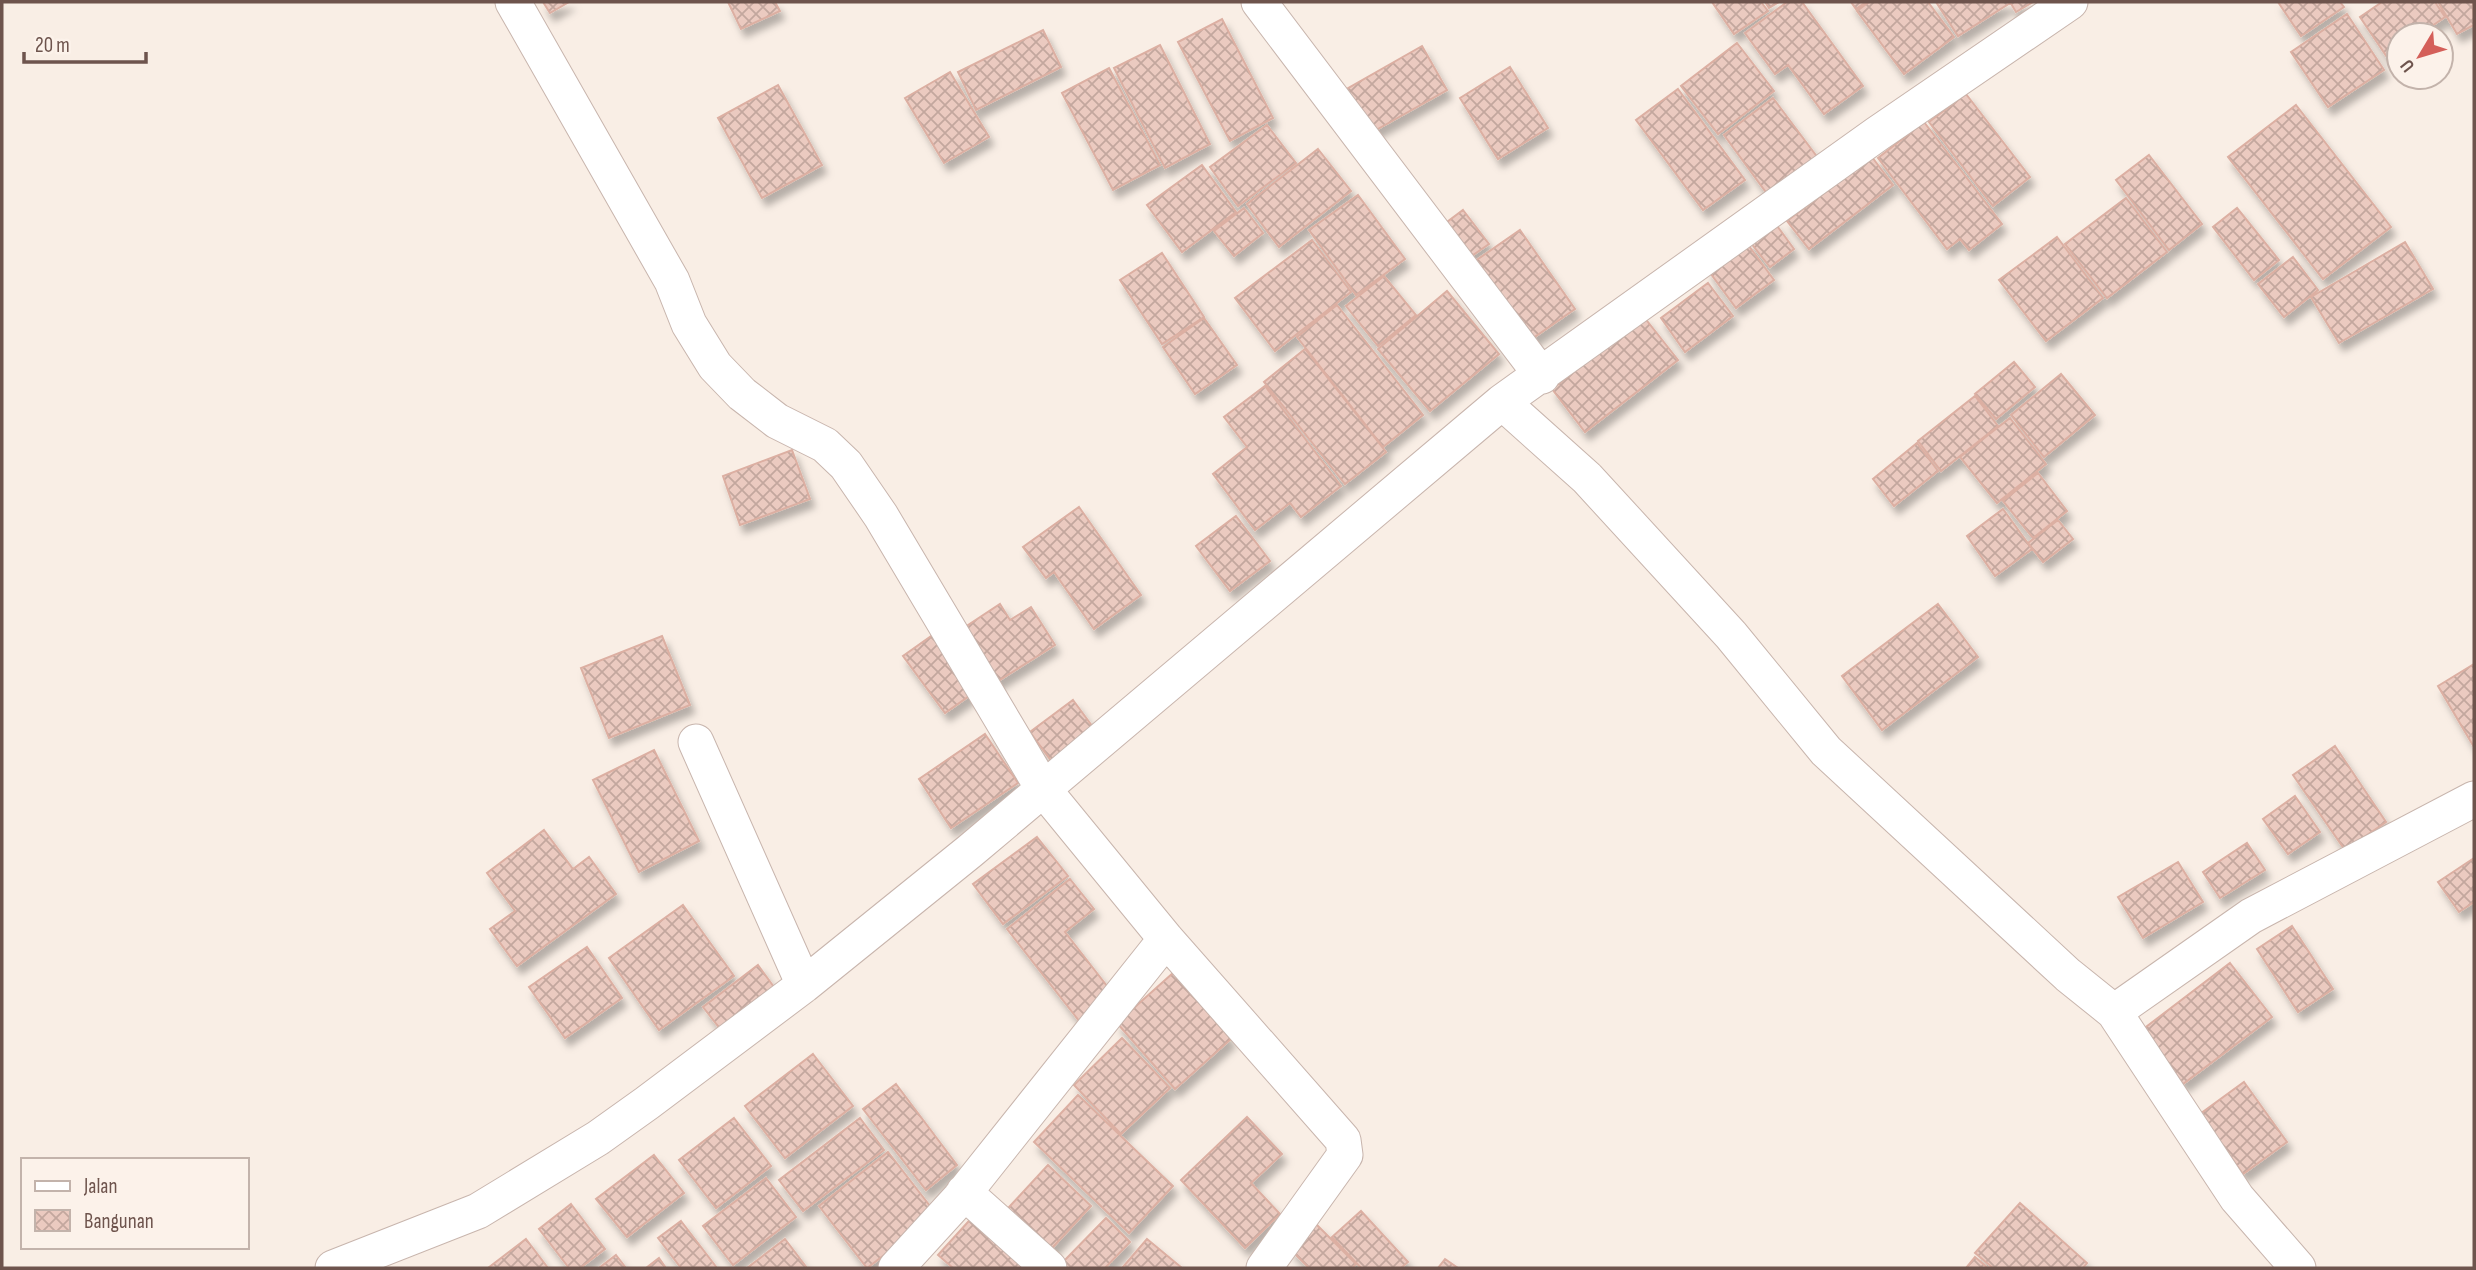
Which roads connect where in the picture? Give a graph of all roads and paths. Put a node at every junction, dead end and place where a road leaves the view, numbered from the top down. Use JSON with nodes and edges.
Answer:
{"nodes":[{"id":1,"x":513,"y":2,"type":"edge"},
{"id":2,"x":1259,"y":2,"type":"edge"},
{"id":3,"x":2070,"y":2,"type":"edge"},
{"id":4,"x":1542,"y":376,"type":"junction"},
{"id":5,"x":1502,"y":402,"type":"junction"},
{"id":6,"x":696,"y":742,"type":"dead end"},
{"id":7,"x":1044,"y":790,"type":"junction"},
{"id":8,"x":2474,"y":799,"type":"edge"},
{"id":9,"x":1166,"y":939,"type":"junction"},
{"id":10,"x":804,"y":985,"type":"junction"},
{"id":11,"x":2114,"y":1012,"type":"junction"},
{"id":12,"x":964,"y":1192,"type":"junction"},
{"id":13,"x":333,"y":1268,"type":"edge"},
{"id":14,"x":896,"y":1268,"type":"edge"},
{"id":15,"x":1049,"y":1268,"type":"edge"},
{"id":16,"x":1264,"y":1268,"type":"edge"},
{"id":17,"x":2298,"y":1268,"type":"edge"}],
"edges":[{"from":1,"to":7,"type":"street"},
{"from":2,"to":4,"type":"street"},
{"from":3,"to":4,"type":"street"},
{"from":4,"to":5,"type":"street"},
{"from":5,"to":7,"type":"street"},
{"from":5,"to":11,"type":"street"},
{"from":6,"to":10,"type":"street"},
{"from":7,"to":9,"type":"street"},
{"from":7,"to":10,"type":"street"},
{"from":8,"to":11,"type":"street"},
{"from":9,"to":12,"type":"street"},
{"from":9,"to":16,"type":"street"},
{"from":10,"to":13,"type":"street"},
{"from":11,"to":17,"type":"street"},
{"from":12,"to":14,"type":"street"},
{"from":12,"to":15,"type":"street"}]}
